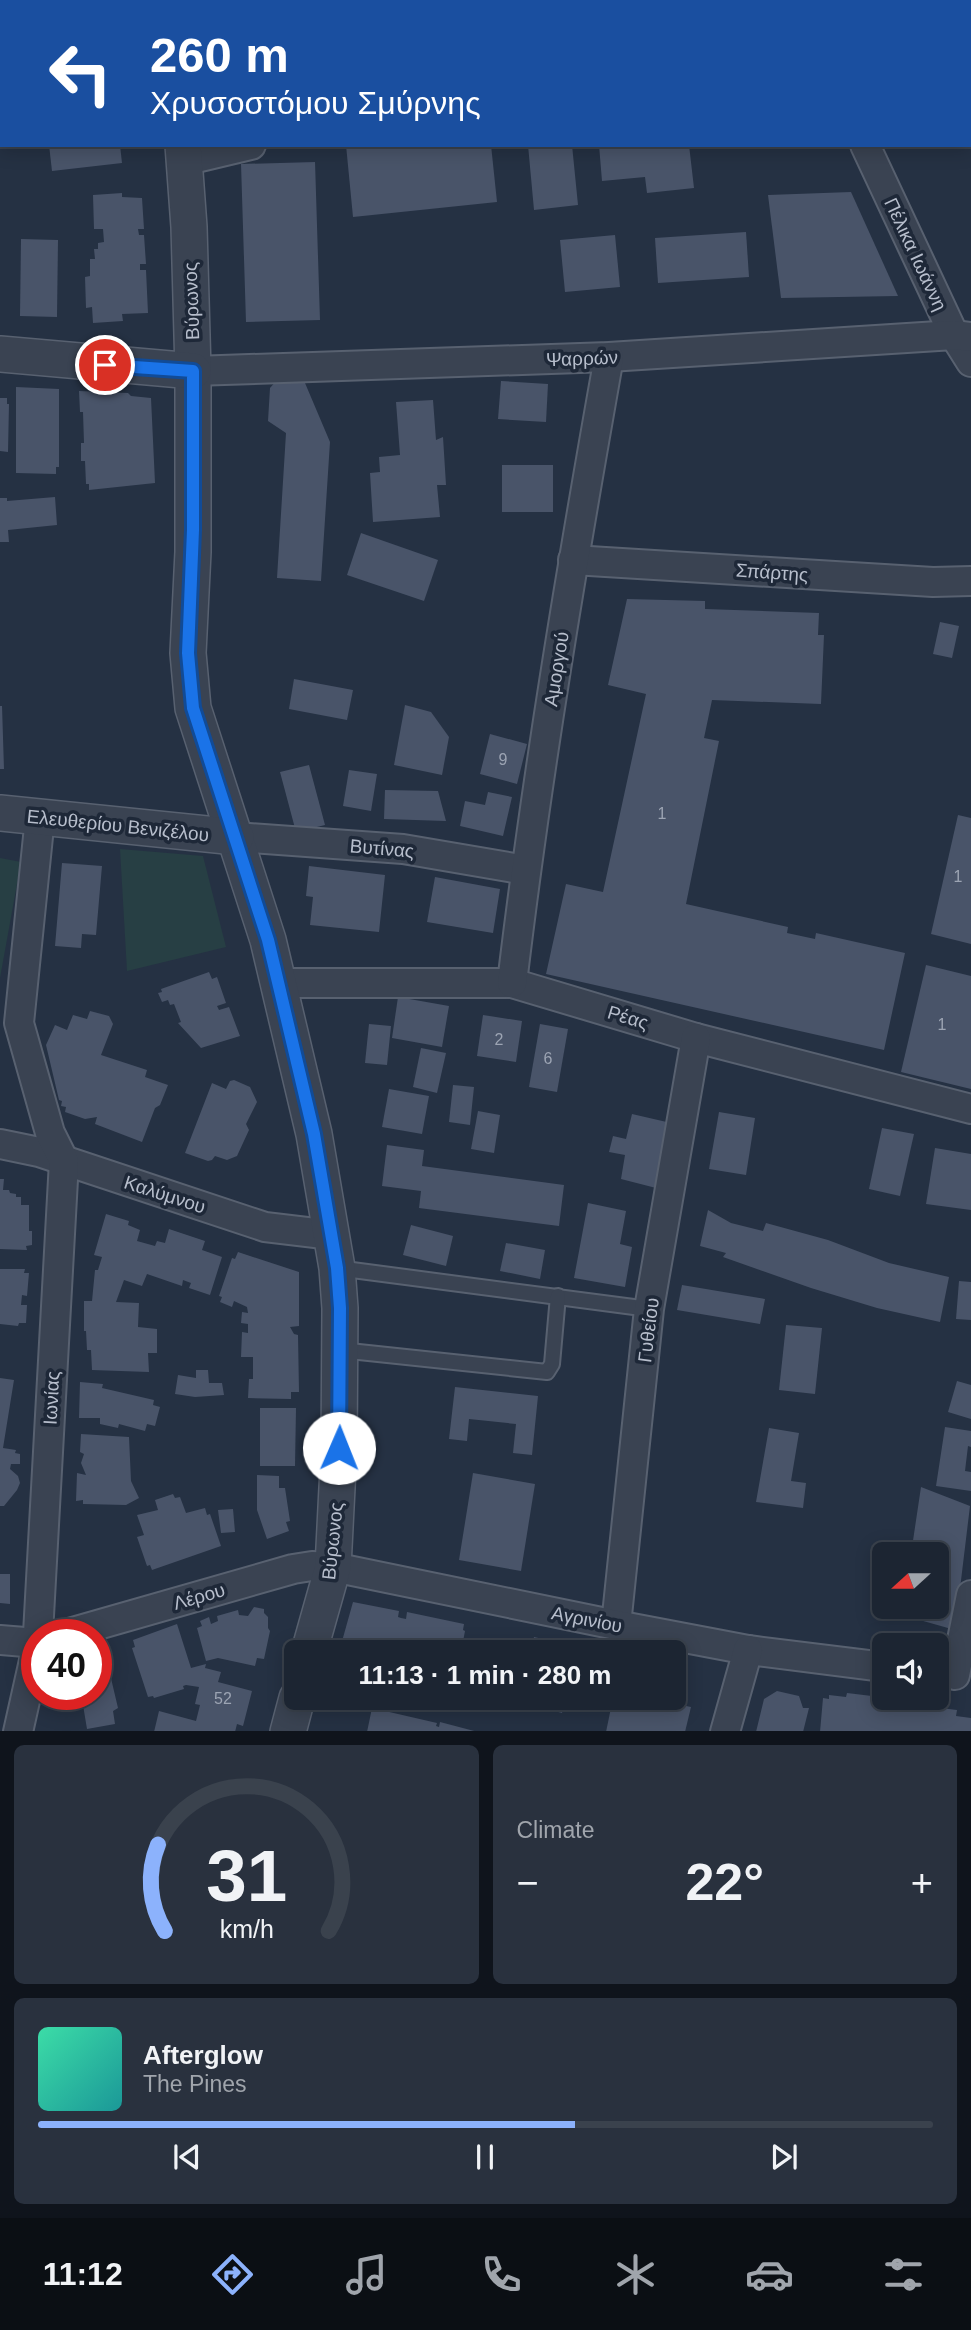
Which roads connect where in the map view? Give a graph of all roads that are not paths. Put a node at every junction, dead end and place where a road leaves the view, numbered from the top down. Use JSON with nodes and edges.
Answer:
{"nodes":[{"id":1,"x":234,"y":147,"type":"edge"},
{"id":2,"x":866,"y":147,"type":"edge"},
{"id":3,"x":183,"y":153,"type":"edge"},
{"id":4,"x":962,"y":336,"type":"edge"},
{"id":5,"x":0,"y":354,"type":"edge"},
{"id":6,"x":609,"y":357,"type":"junction"},
{"id":7,"x":971,"y":362,"type":"edge"},
{"id":8,"x":193,"y":371,"type":"junction"},
{"id":9,"x":573,"y":560,"type":"junction"},
{"id":10,"x":971,"y":581,"type":"edge"},
{"id":11,"x":0,"y":813,"type":"edge"},
{"id":12,"x":40,"y":817,"type":"junction"},
{"id":13,"x":236,"y":837,"type":"junction"},
{"id":14,"x":526,"y":870,"type":"junction"},
{"id":15,"x":278,"y":983,"type":"junction"},
{"id":16,"x":512,"y":983,"type":"junction"},
{"id":17,"x":696,"y":1038,"type":"junction"},
{"id":18,"x":971,"y":1109,"type":"edge"},
{"id":19,"x":0,"y":1144,"type":"edge"},
{"id":20,"x":52,"y":1156,"type":"junction"},
{"id":21,"x":335,"y":1252,"type":"junction"},
{"id":22,"x":558,"y":1296,"type":"junction"},
{"id":23,"x":649,"y":1309,"type":"junction"},
{"id":24,"x":340,"y":1350,"type":"junction"},
{"id":25,"x":333,"y":1567,"type":"junction"},
{"id":26,"x":971,"y":1595,"type":"edge"},
{"id":27,"x":38,"y":1619,"type":"edge"},
{"id":28,"x":112,"y":1621,"type":"edge"},
{"id":29,"x":616,"y":1625,"type":"junction"},
{"id":30,"x":0,"y":1640,"type":"edge"},
{"id":31,"x":312,"y":1640,"type":"edge"},
{"id":32,"x":21,"y":1643,"type":"edge"},
{"id":33,"x":748,"y":1650,"type":"junction"},
{"id":34,"x":872,"y":1666,"type":"edge"},
{"id":35,"x":954,"y":1675,"type":"edge"},
{"id":36,"x":23,"y":1710,"type":"edge"},
{"id":37,"x":294,"y":1710,"type":"edge"},
{"id":38,"x":18,"y":1731,"type":"edge"},
{"id":39,"x":288,"y":1731,"type":"edge"},
{"id":40,"x":725,"y":1731,"type":"edge"}],
"edges":[{"from":1,"to":3,"type":"street"},
{"from":2,"to":4,"type":"street","name":"Πέλικα Ιωάννη"},
{"from":3,"to":8,"type":"street","name":"Βύρωνος"},
{"from":4,"to":6,"type":"street","name":"Ψαρρών"},
{"from":4,"to":7,"type":"street","name":"Πέλικα Ιωάννη"},
{"from":5,"to":8,"type":"street"},
{"from":6,"to":8,"type":"street","name":"Ψαρρών"},
{"from":6,"to":9,"type":"street","name":"Αμοργού"},
{"from":8,"to":13,"type":"street","name":"Βύρωνος"},
{"from":9,"to":10,"type":"street","name":"Σπάρτης"},
{"from":9,"to":14,"type":"street","name":"Αμοργού"},
{"from":11,"to":12,"type":"street","name":"Ελευθερίου Βενιζέλου"},
{"from":12,"to":13,"type":"street","name":"Ελευθερίου Βενιζέλου"},
{"from":12,"to":20,"type":"street"},
{"from":13,"to":14,"type":"street","name":"Βυτίνας"},
{"from":13,"to":15,"type":"street","name":"Βύρωνος"},
{"from":14,"to":16,"type":"street","name":"Αμοργού"},
{"from":15,"to":16,"type":"street","name":"Ρέας"},
{"from":15,"to":21,"type":"street","name":"Βύρωνος"},
{"from":16,"to":17,"type":"street","name":"Ρέας"},
{"from":17,"to":18,"type":"street","name":"Ρέας"},
{"from":17,"to":23,"type":"street","name":"Γυθείου"},
{"from":19,"to":20,"type":"street","name":"Καλύμνου"},
{"from":20,"to":21,"type":"street","name":"Καλύμνου"},
{"from":20,"to":27,"type":"street","name":"Ιωνίας"},
{"from":21,"to":22,"type":"lane"},
{"from":21,"to":24,"type":"street","name":"Βύρωνος"},
{"from":22,"to":23,"type":"lane"},
{"from":22,"to":24,"type":"lane"},
{"from":23,"to":29,"type":"street","name":"Γυθείου"},
{"from":24,"to":25,"type":"street","name":"Βύρωνος"},
{"from":25,"to":28,"type":"street","name":"Λέρου"},
{"from":25,"to":29,"type":"street","name":"Αγρινίου"},
{"from":25,"to":31,"type":"street","name":"Βύρωνος"},
{"from":26,"to":35,"type":"street"},
{"from":29,"to":33,"type":"street","name":"Αγρινίου"},
{"from":30,"to":32,"type":"street"},
{"from":33,"to":34,"type":"street","name":"Αγρινίου"},
{"from":33,"to":40,"type":"street"},
{"from":36,"to":38,"type":"street"},
{"from":37,"to":39,"type":"street"}]}
